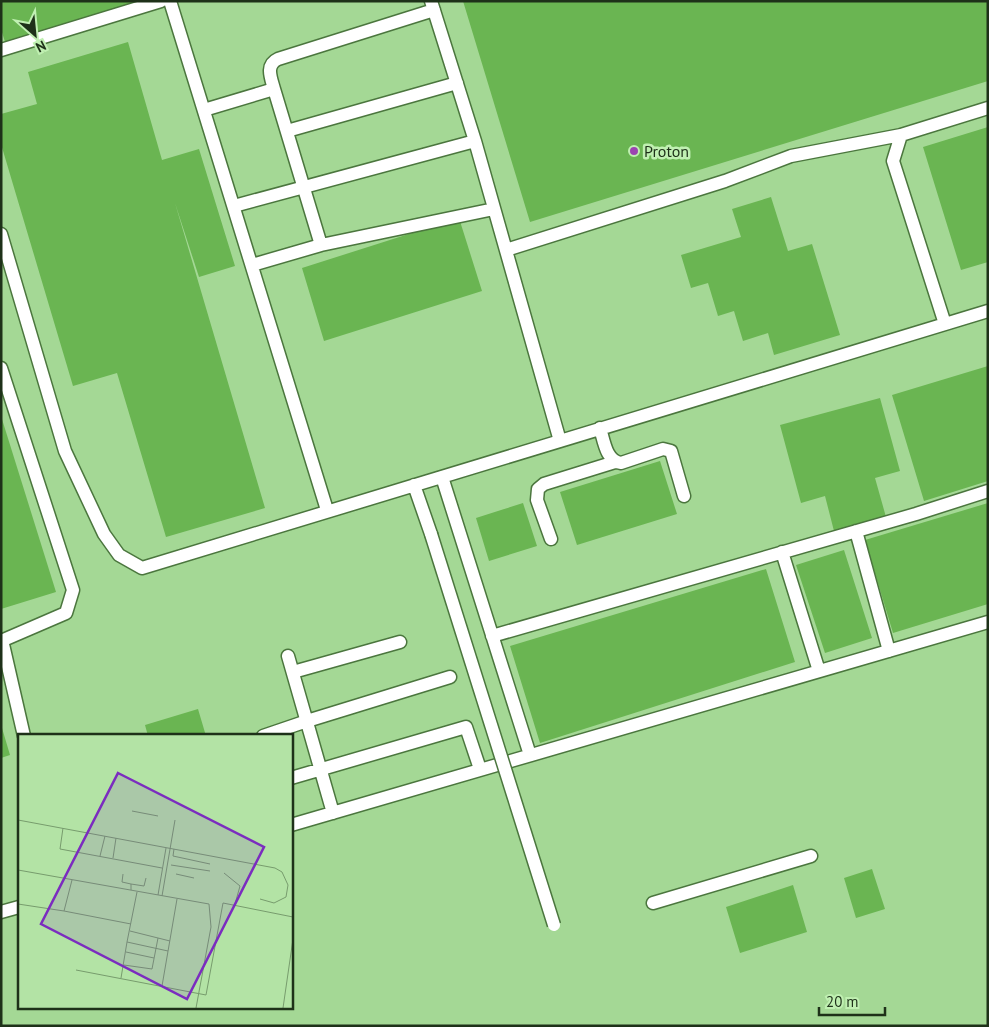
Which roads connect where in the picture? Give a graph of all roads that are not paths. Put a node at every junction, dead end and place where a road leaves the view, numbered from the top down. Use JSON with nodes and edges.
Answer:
{"nodes":[{"id":1,"x":161,"y":1,"type":"edge"},
{"id":2,"x":170,"y":1,"type":"edge"},
{"id":3,"x":433,"y":6,"type":"edge"},
{"id":4,"x":1,"y":50,"type":"edge"},
{"id":5,"x":457,"y":82,"type":"junction"},
{"id":6,"x":274,"y":89,"type":"junction"},
{"id":7,"x":988,"y":108,"type":"edge"},
{"id":8,"x":204,"y":110,"type":"junction"},
{"id":9,"x":287,"y":131,"type":"junction"},
{"id":10,"x":901,"y":135,"type":"junction"},
{"id":11,"x":475,"y":141,"type":"junction"},
{"id":12,"x":304,"y":187,"type":"junction"},
{"id":13,"x":234,"y":206,"type":"junction"},
{"id":14,"x":494,"y":209,"type":"junction"},
{"id":15,"x":1,"y":234,"type":"edge"},
{"id":16,"x":321,"y":246,"type":"junction"},
{"id":17,"x":506,"y":250,"type":"junction"},
{"id":18,"x":252,"y":265,"type":"junction"},
{"id":19,"x":988,"y":311,"type":"edge"},
{"id":20,"x":945,"y":324,"type":"junction"},
{"id":21,"x":1,"y":368,"type":"edge"},
{"id":22,"x":600,"y":428,"type":"junction"},
{"id":23,"x":560,"y":441,"type":"junction"},
{"id":24,"x":616,"y":462,"type":"junction"},
{"id":25,"x":442,"y":476,"type":"junction"},
{"id":26,"x":414,"y":485,"type":"junction"},
{"id":27,"x":988,"y":490,"type":"edge"},
{"id":28,"x":684,"y":496,"type":"dead end"},
{"id":29,"x":326,"y":510,"type":"junction"},
{"id":30,"x":856,"y":531,"type":"junction"},
{"id":31,"x":551,"y":539,"type":"dead end"},
{"id":32,"x":782,"y":552,"type":"junction"},
{"id":33,"x":988,"y":622,"type":"edge"},
{"id":34,"x":492,"y":636,"type":"junction"},
{"id":35,"x":2,"y":640,"type":"edge"},
{"id":36,"x":400,"y":642,"type":"dead end"},
{"id":37,"x":889,"y":651,"type":"junction"},
{"id":38,"x":288,"y":656,"type":"dead end"},
{"id":39,"x":819,"y":671,"type":"junction"},
{"id":40,"x":293,"y":672,"type":"junction"},
{"id":41,"x":450,"y":677,"type":"dead end"},
{"id":42,"x":307,"y":720,"type":"junction"},
{"id":43,"x":24,"y":734,"type":"edge"},
{"id":44,"x":268,"y":734,"type":"edge"},
{"id":45,"x":530,"y":755,"type":"junction"},
{"id":46,"x":321,"y":769,"type":"junction"},
{"id":47,"x":480,"y":769,"type":"junction"},
{"id":48,"x":292,"y":778,"type":"edge"},
{"id":49,"x":333,"y":813,"type":"junction"},
{"id":50,"x":292,"y":825,"type":"edge"},
{"id":51,"x":811,"y":856,"type":"dead end"},
{"id":52,"x":654,"y":903,"type":"dead end"},
{"id":53,"x":18,"y":907,"type":"edge"},
{"id":54,"x":1,"y":912,"type":"edge"},
{"id":55,"x":554,"y":925,"type":"dead end"}],
"edges":[{"from":1,"to":4,"type":"lane"},
{"from":2,"to":8,"type":"lane"},
{"from":3,"to":5,"type":"lane"},
{"from":3,"to":6,"type":"lane"},
{"from":5,"to":9,"type":"lane"},
{"from":5,"to":11,"type":"lane"},
{"from":6,"to":8,"type":"lane"},
{"from":6,"to":9,"type":"lane"},
{"from":7,"to":10,"type":"lane"},
{"from":8,"to":13,"type":"lane"},
{"from":9,"to":12,"type":"lane"},
{"from":10,"to":17,"type":"lane"},
{"from":10,"to":20,"type":"lane"},
{"from":11,"to":12,"type":"lane"},
{"from":11,"to":14,"type":"lane"},
{"from":12,"to":13,"type":"lane"},
{"from":12,"to":16,"type":"lane"},
{"from":13,"to":18,"type":"lane"},
{"from":14,"to":16,"type":"lane"},
{"from":14,"to":17,"type":"lane"},
{"from":15,"to":29,"type":"lane"},
{"from":16,"to":18,"type":"lane"},
{"from":17,"to":23,"type":"lane"},
{"from":18,"to":29,"type":"lane"},
{"from":19,"to":20,"type":"lane"},
{"from":20,"to":22,"type":"lane"},
{"from":21,"to":35,"type":"lane"},
{"from":22,"to":23,"type":"lane"},
{"from":22,"to":24,"type":"lane"},
{"from":23,"to":25,"type":"lane"},
{"from":24,"to":28,"type":"lane"},
{"from":24,"to":31,"type":"lane"},
{"from":25,"to":26,"type":"lane"},
{"from":25,"to":34,"type":"lane"},
{"from":26,"to":29,"type":"lane"},
{"from":26,"to":55,"type":"lane","bridge":true},
{"from":27,"to":30,"type":"lane"},
{"from":30,"to":32,"type":"lane"},
{"from":30,"to":37,"type":"lane"},
{"from":32,"to":34,"type":"lane"},
{"from":32,"to":39,"type":"lane"},
{"from":33,"to":37,"type":"lane"},
{"from":34,"to":45,"type":"lane"},
{"from":35,"to":43,"type":"lane"},
{"from":36,"to":40,"type":"lane"},
{"from":37,"to":39,"type":"lane"},
{"from":38,"to":40,"type":"lane"},
{"from":39,"to":45,"type":"lane"},
{"from":40,"to":42,"type":"lane"},
{"from":41,"to":42,"type":"lane"},
{"from":42,"to":44,"type":"lane"},
{"from":42,"to":46,"type":"lane"},
{"from":45,"to":47,"type":"lane"},
{"from":46,"to":47,"type":"lane"},
{"from":46,"to":48,"type":"lane"},
{"from":46,"to":49,"type":"lane"},
{"from":47,"to":49,"type":"lane"},
{"from":49,"to":50,"type":"lane"},
{"from":51,"to":52,"type":"lane"},
{"from":53,"to":54,"type":"lane"}]}
